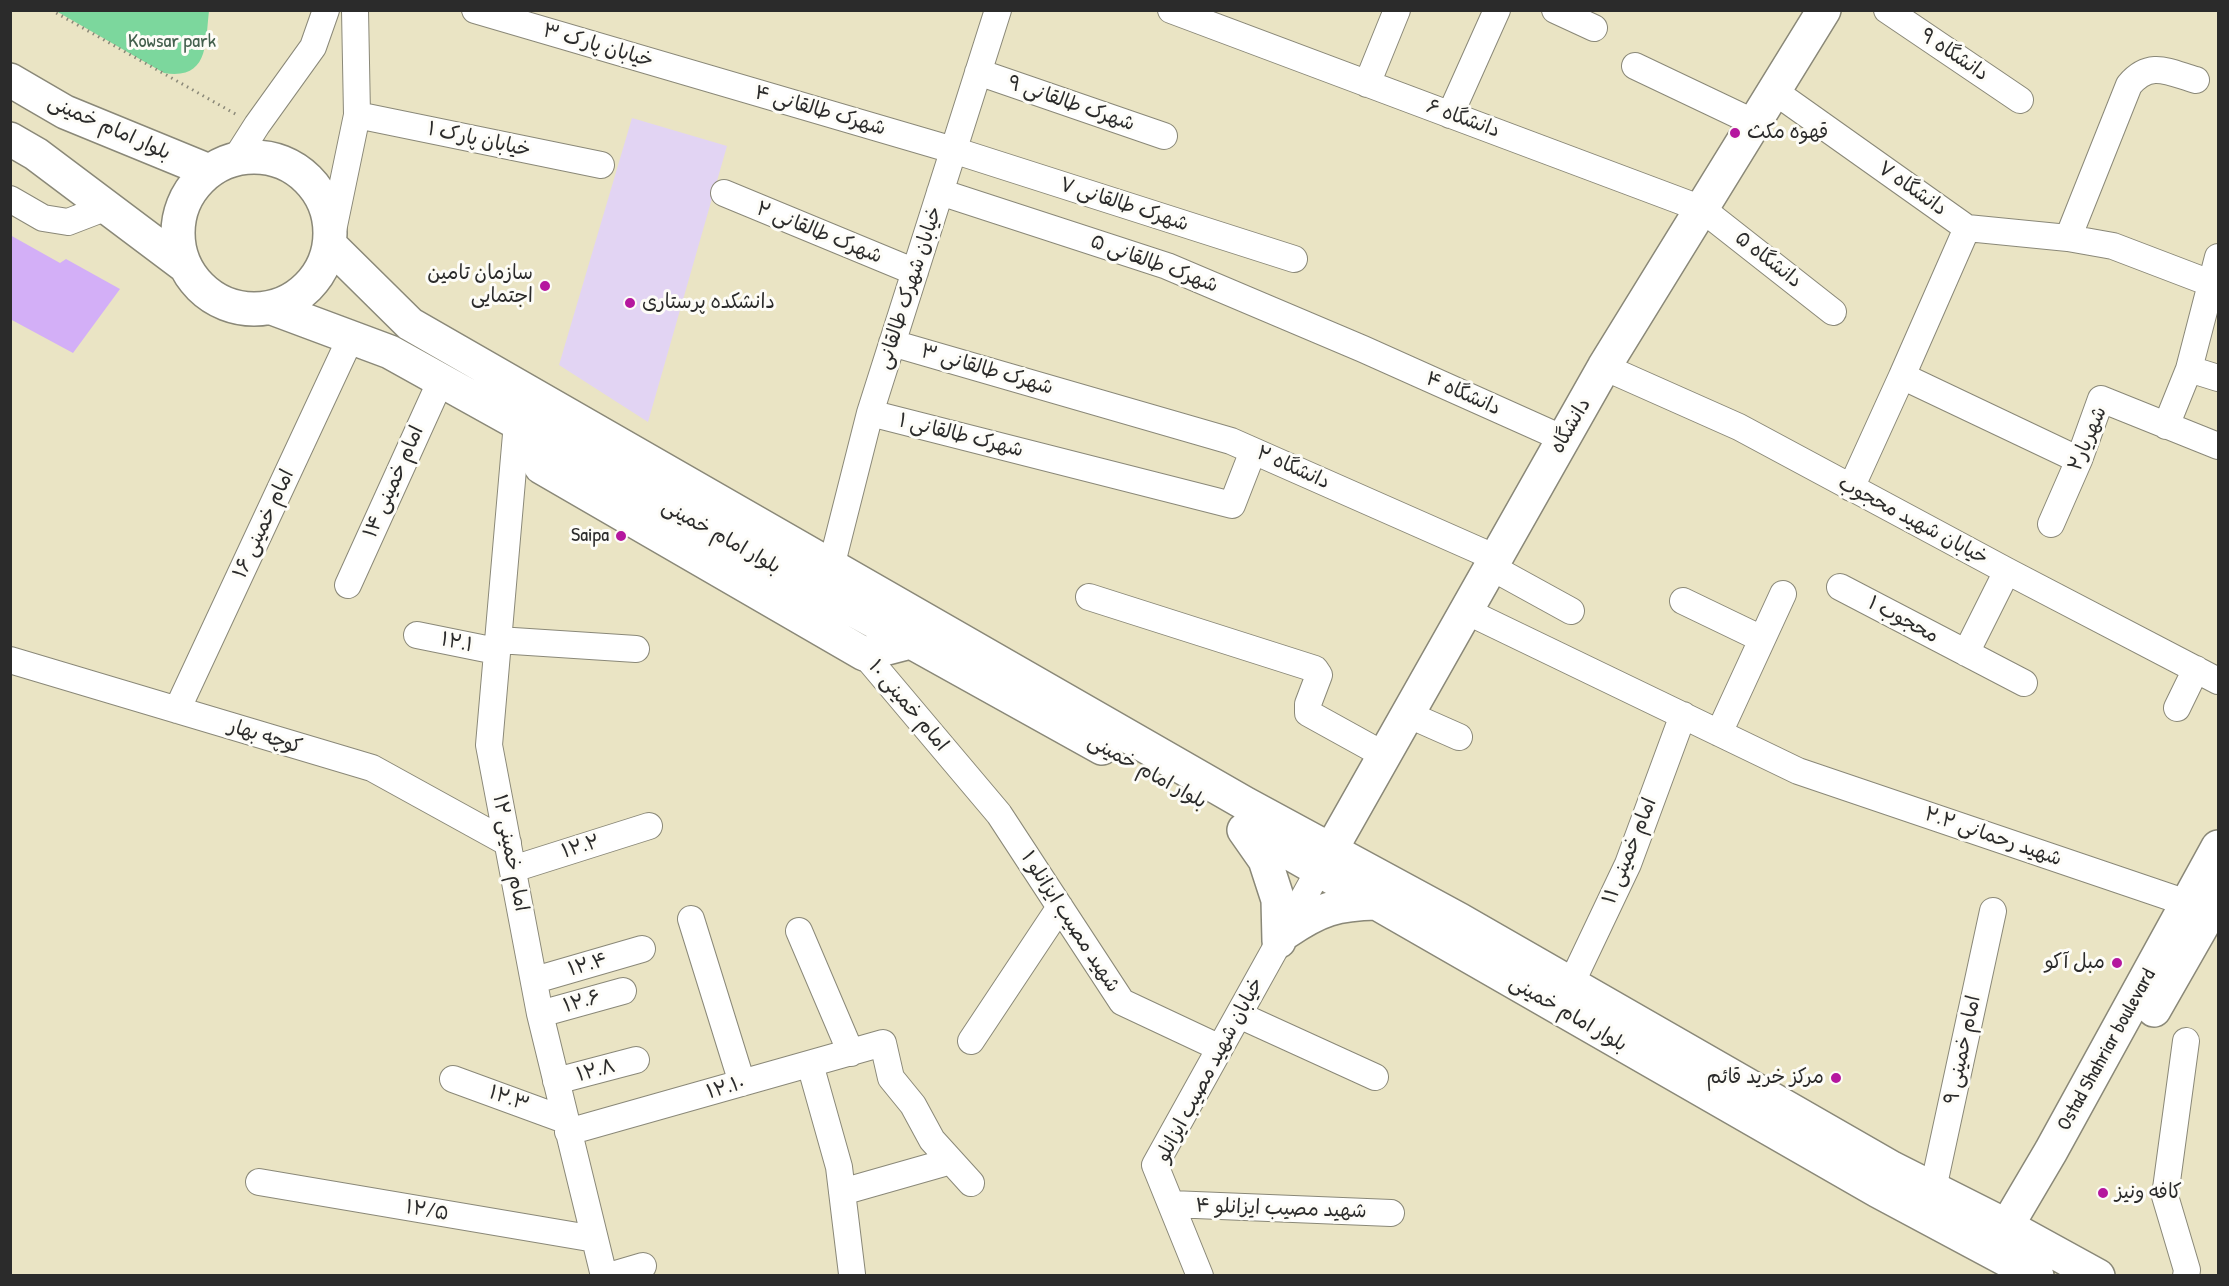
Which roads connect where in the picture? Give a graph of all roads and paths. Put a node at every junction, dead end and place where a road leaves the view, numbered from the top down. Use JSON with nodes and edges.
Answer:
{"nodes":[{"id":1,"x":51,"y":10,"type":"edge"},
{"id":2,"x":326,"y":10,"type":"edge"},
{"id":3,"x":355,"y":10,"type":"edge"},
{"id":4,"x":475,"y":10,"type":"edge"},
{"id":5,"x":998,"y":10,"type":"edge"},
{"id":6,"x":1172,"y":10,"type":"edge"},
{"id":7,"x":1397,"y":10,"type":"edge"},
{"id":8,"x":1497,"y":10,"type":"edge"},
{"id":9,"x":1555,"y":10,"type":"edge"},
{"id":10,"x":1887,"y":10,"type":"edge"},
{"id":11,"x":1822,"y":11,"type":"edge"},
{"id":12,"x":1594,"y":28,"type":"dead end"},
{"id":13,"x":1635,"y":66,"type":"dead end"},
{"id":14,"x":686,"y":72,"type":"joint"},
{"id":15,"x":978,"y":72,"type":"junction"},
{"id":16,"x":10,"y":80,"type":"edge"},
{"id":17,"x":2196,"y":80,"type":"dead end"},
{"id":18,"x":1368,"y":84,"type":"junction"},
{"id":19,"x":1774,"y":91,"type":"junction"},
{"id":20,"x":2020,"y":100,"type":"dead end"},
{"id":21,"x":357,"y":115,"type":"junction"},
{"id":22,"x":1450,"y":115,"type":"junction"},
{"id":23,"x":1755,"y":123,"type":"junction"},
{"id":24,"x":257,"y":125,"type":"junction"},
{"id":25,"x":1164,"y":136,"type":"dead end"},
{"id":26,"x":10,"y":139,"type":"edge"},
{"id":27,"x":953,"y":150,"type":"junction"},
{"id":28,"x":223,"y":164,"type":"junction"},
{"id":29,"x":601,"y":165,"type":"dead end"},
{"id":30,"x":940,"y":192,"type":"junction"},
{"id":31,"x":724,"y":193,"type":"dead end"},
{"id":32,"x":10,"y":199,"type":"edge"},
{"id":33,"x":107,"y":207,"type":"junction"},
{"id":34,"x":1702,"y":208,"type":"junction"},
{"id":35,"x":1967,"y":228,"type":"junction"},
{"id":36,"x":2068,"y":238,"type":"junction"},
{"id":37,"x":330,"y":245,"type":"junction"},
{"id":38,"x":2218,"y":257,"type":"edge"},
{"id":39,"x":1294,"y":259,"type":"dead end"},
{"id":40,"x":184,"y":266,"type":"junction"},
{"id":41,"x":915,"y":272,"type":"junction"},
{"id":42,"x":2210,"y":282,"type":"junction"},
{"id":43,"x":272,"y":308,"type":"junction"},
{"id":44,"x":1833,"y":312,"type":"dead end"},
{"id":45,"x":351,"y":337,"type":"junction"},
{"id":46,"x":892,"y":343,"type":"junction"},
{"id":47,"x":1363,"y":349,"type":"joint"},
{"id":48,"x":1605,"y":368,"type":"junction"},
{"id":49,"x":2189,"y":369,"type":"junction"},
{"id":50,"x":1902,"y":376,"type":"junction"},
{"id":51,"x":2218,"y":378,"type":"edge"},
{"id":52,"x":441,"y":380,"type":"junction"},
{"id":53,"x":1082,"y":398,"type":"joint"},
{"id":54,"x":870,"y":413,"type":"junction"},
{"id":55,"x":517,"y":423,"type":"junction"},
{"id":56,"x":2166,"y":426,"type":"junction"},
{"id":57,"x":1564,"y":439,"type":"junction"},
{"id":58,"x":2218,"y":446,"type":"edge"},
{"id":59,"x":1253,"y":451,"type":"junction"},
{"id":60,"x":2079,"y":460,"type":"junction"},
{"id":61,"x":1851,"y":488,"type":"junction"},
{"id":62,"x":2051,"y":524,"type":"dead end"},
{"id":63,"x":1494,"y":562,"type":"junction"},
{"id":64,"x":2007,"y":571,"type":"junction"},
{"id":65,"x":348,"y":585,"type":"dead end"},
{"id":66,"x":1840,"y":586,"type":"dead end"},
{"id":67,"x":810,"y":587,"type":"junction"},
{"id":68,"x":1783,"y":594,"type":"dead end"},
{"id":69,"x":1089,"y":597,"type":"dead end"},
{"id":70,"x":1683,"y":601,"type":"dead end"},
{"id":71,"x":1466,"y":611,"type":"junction"},
{"id":72,"x":1571,"y":611,"type":"dead end"},
{"id":73,"x":417,"y":635,"type":"dead end"},
{"id":74,"x":1762,"y":639,"type":"junction"},
{"id":75,"x":910,"y":642,"type":"junction"},
{"id":76,"x":497,"y":646,"type":"junction"},
{"id":77,"x":636,"y":649,"type":"dead end"},
{"id":78,"x":1966,"y":653,"type":"junction"},
{"id":79,"x":864,"y":654,"type":"junction"},
{"id":80,"x":10,"y":660,"type":"edge"},
{"id":81,"x":2196,"y":669,"type":"junction"},
{"id":82,"x":2218,"y":681,"type":"edge"},
{"id":83,"x":2024,"y":683,"type":"dead end"},
{"id":84,"x":2177,"y":708,"type":"dead end"},
{"id":85,"x":177,"y":710,"type":"junction"},
{"id":86,"x":1407,"y":714,"type":"junction"},
{"id":87,"x":1683,"y":715,"type":"junction"},
{"id":88,"x":1719,"y":733,"type":"junction"},
{"id":89,"x":1459,"y":737,"type":"dead end"},
{"id":90,"x":1384,"y":755,"type":"junction"},
{"id":91,"x":951,"y":758,"type":"joint"},
{"id":92,"x":649,"y":826,"type":"dead end"},
{"id":93,"x":1242,"y":826,"type":"junction"},
{"id":94,"x":508,"y":843,"type":"junction"},
{"id":95,"x":2218,"y":847,"type":"edge"},
{"id":96,"x":1325,"y":860,"type":"junction"},
{"id":97,"x":513,"y":869,"type":"junction"},
{"id":98,"x":2203,"y":901,"type":"edge"},
{"id":99,"x":1377,"y":903,"type":"junction"},
{"id":100,"x":1060,"y":907,"type":"junction"},
{"id":101,"x":1993,"y":911,"type":"dead end"},
{"id":102,"x":691,"y":919,"type":"dead end"},
{"id":103,"x":799,"y":931,"type":"dead end"},
{"id":104,"x":1282,"y":937,"type":"junction"},
{"id":105,"x":642,"y":949,"type":"dead end"},
{"id":106,"x":535,"y":980,"type":"junction"},
{"id":107,"x":1571,"y":984,"type":"junction"},
{"id":108,"x":623,"y":991,"type":"dead end"},
{"id":109,"x":540,"y":1014,"type":"junction"},
{"id":110,"x":1239,"y":1015,"type":"junction"},
{"id":111,"x":972,"y":1041,"type":"dead end"},
{"id":112,"x":2186,"y":1041,"type":"dead end"},
{"id":113,"x":1220,"y":1048,"type":"junction"},
{"id":114,"x":851,"y":1053,"type":"junction"},
{"id":115,"x":636,"y":1060,"type":"dead end"},
{"id":116,"x":810,"y":1064,"type":"junction"},
{"id":117,"x":1375,"y":1077,"type":"dead end"},
{"id":118,"x":453,"y":1079,"type":"dead end"},
{"id":119,"x":556,"y":1081,"type":"junction"},
{"id":120,"x":742,"y":1083,"type":"junction"},
{"id":121,"x":566,"y":1126,"type":"junction"},
{"id":122,"x":951,"y":1161,"type":"junction"},
{"id":123,"x":259,"y":1182,"type":"dead end"},
{"id":124,"x":971,"y":1183,"type":"dead end"},
{"id":125,"x":1933,"y":1189,"type":"junction"},
{"id":126,"x":842,"y":1192,"type":"junction"},
{"id":127,"x":1171,"y":1204,"type":"junction"},
{"id":128,"x":1391,"y":1213,"type":"dead end"},
{"id":129,"x":595,"y":1239,"type":"junction"},
{"id":130,"x":2011,"y":1254,"type":"edge"},
{"id":131,"x":643,"y":1266,"type":"dead end"},
{"id":132,"x":852,"y":1274,"type":"dead end"},
{"id":133,"x":604,"y":1275,"type":"edge"},
{"id":134,"x":609,"y":1275,"type":"edge"},
{"id":135,"x":1200,"y":1275,"type":"edge"},
{"id":136,"x":2098,"y":1275,"type":"edge"},
{"id":137,"x":2186,"y":1275,"type":"edge"}],
"edges":[{"from":1,"to":24,"type":"path"},
{"from":2,"to":24,"type":"street"},
{"from":3,"to":21,"type":"street"},
{"from":4,"to":14,"type":"street","name":"خیابان پارک ۳"},
{"from":5,"to":15,"type":"street","name":"خیابان شهرک طالقانی"},
{"from":6,"to":18,"type":"street","name":"دانشگاه ۶"},
{"from":7,"to":18,"type":"street"},
{"from":8,"to":22,"type":"street"},
{"from":9,"to":12,"type":"street"},
{"from":10,"to":20,"type":"street","name":"دانشگاه ۹"},
{"from":11,"to":19,"type":"main road","name":"دانشگاه"},
{"from":13,"to":23,"type":"street"},
{"from":14,"to":27,"type":"street","name":"شهرک طالقانی ۴"},
{"from":15,"to":25,"type":"street","name":"شهرک طالقانی ۹"},
{"from":15,"to":27,"type":"street","name":"خیابان شهرک طالقانی"},
{"from":16,"to":28,"type":"main road","name":"بلوار امام خمینی"},
{"from":17,"to":36,"type":"street"},
{"from":18,"to":22,"type":"street","name":"دانشگاه ۶"},
{"from":19,"to":23,"type":"main road","name":"دانشگاه"},
{"from":19,"to":35,"type":"street","name":"دانشگاه ۷"},
{"from":21,"to":29,"type":"street","name":"خیابان پارک ۱"},
{"from":21,"to":37,"type":"street"},
{"from":22,"to":34,"type":"street","name":"دانشگاه ۶"},
{"from":23,"to":34,"type":"main road","name":"دانشگاه"},
{"from":24,"to":28,"type":"street"},
{"from":26,"to":33,"type":"main road"},
{"from":27,"to":30,"type":"street","name":"خیابان شهرک طالقانی"},
{"from":27,"to":39,"type":"street","name":"شهرک طالقانی ۷"},
{"from":28,"to":37,"type":"main road"},
{"from":28,"to":40,"type":"main road"},
{"from":30,"to":41,"type":"street","name":"خیابان شهرک طالقانی"},
{"from":30,"to":47,"type":"street","name":"شهرک طالقانی ۵"},
{"from":31,"to":41,"type":"street","name":"شهرک طالقانی ۲"},
{"from":32,"to":33,"type":"street"},
{"from":33,"to":40,"type":"main road"},
{"from":34,"to":44,"type":"street","name":"دانشگاه ۵"},
{"from":34,"to":48,"type":"main road","name":"دانشگاه"},
{"from":35,"to":36,"type":"street","name":"دانشگاه ۷"},
{"from":35,"to":50,"type":"street"},
{"from":36,"to":42,"type":"street","name":"دانشگاه ۷"},
{"from":37,"to":43,"type":"main road"},
{"from":37,"to":67,"type":"main road","name":"بلوار امام خمینی"},
{"from":38,"to":42,"type":"street"},
{"from":40,"to":43,"type":"main road"},
{"from":41,"to":46,"type":"street","name":"خیابان شهرک طالقانی"},
{"from":42,"to":49,"type":"street"},
{"from":43,"to":45,"type":"main road","name":"بلوار امام خمینی"},
{"from":45,"to":52,"type":"main road","name":"بلوار امام خمینی"},
{"from":45,"to":85,"type":"street","name":"امام خمینی ۱۶"},
{"from":46,"to":53,"type":"street","name":"شهرک طالقانی ۳"},
{"from":46,"to":54,"type":"street","name":"خیابان شهرک طالقانی"},
{"from":47,"to":57,"type":"street","name":"دانشگاه ۴"},
{"from":48,"to":57,"type":"main road","name":"دانشگاه"},
{"from":48,"to":61,"type":"street","name":"خیابان شهید محجوب"},
{"from":49,"to":51,"type":"street"},
{"from":49,"to":56,"type":"street"},
{"from":50,"to":60,"type":"street"},
{"from":50,"to":61,"type":"street"},
{"from":52,"to":55,"type":"main road","name":"بلوار امام خمینی"},
{"from":52,"to":65,"type":"street","name":"امام خمینی ۱۴"},
{"from":53,"to":59,"type":"street","name":"دانشگاه ۲"},
{"from":54,"to":59,"type":"street","name":"شهرک طالقانی ۱"},
{"from":54,"to":67,"type":"street","name":"خیابان شهرک طالقانی"},
{"from":55,"to":67,"type":"main road","name":"بلوار امام خمینی"},
{"from":55,"to":76,"type":"street","name":"امام خمینی ۱۲"},
{"from":56,"to":58,"type":"street","name":"شهریار۲"},
{"from":56,"to":60,"type":"street","name":"شهریار۲"},
{"from":57,"to":63,"type":"main road","name":"دانشگاه"},
{"from":59,"to":63,"type":"street","name":"دانشگاه ۲"},
{"from":60,"to":62,"type":"street","name":"شهریار۲"},
{"from":61,"to":64,"type":"street","name":"خیابان شهید محجوب"},
{"from":63,"to":71,"type":"main road","name":"دانشگاه"},
{"from":63,"to":72,"type":"street","name":"دانشگاه ۲"},
{"from":64,"to":78,"type":"street"},
{"from":64,"to":81,"type":"street","name":"خیابان شهید محجوب"},
{"from":66,"to":78,"type":"street","name":"محجوب ۱"},
{"from":67,"to":75,"type":"main road","name":"بلوار امام خمینی"},
{"from":67,"to":79,"type":"main road"},
{"from":67,"to":96,"type":"main road","name":"بلوار امام خمینی"},
{"from":68,"to":74,"type":"street"},
{"from":69,"to":90,"type":"street"},
{"from":70,"to":74,"type":"street"},
{"from":71,"to":86,"type":"main road","name":"دانشگاه"},
{"from":71,"to":87,"type":"street","name":"شهید رحمانی ۲.۲"},
{"from":73,"to":76,"type":"street","name":"۱۲.۱"},
{"from":74,"to":88,"type":"street"},
{"from":75,"to":79,"type":"main road"},
{"from":75,"to":93,"type":"main road","name":"بلوار امام خمینی"},
{"from":76,"to":77,"type":"street","name":"۱۲.۱"},
{"from":76,"to":94,"type":"street","name":"امام خمینی ۱۲"},
{"from":78,"to":83,"type":"street","name":"محجوب ۱"},
{"from":79,"to":91,"type":"street","name":"امام خمینی ۱۰"},
{"from":80,"to":85,"type":"street","name":"کوچه بهار"},
{"from":81,"to":82,"type":"street","name":"خیابان شهید محجوب"},
{"from":81,"to":84,"type":"street"},
{"from":85,"to":94,"type":"street","name":"کوچه بهار"},
{"from":86,"to":89,"type":"street"},
{"from":86,"to":90,"type":"main road","name":"دانشگاه"},
{"from":87,"to":88,"type":"street","name":"شهید رحمانی ۲.۲"},
{"from":87,"to":107,"type":"street","name":"امام خمینی ۱۱"},
{"from":88,"to":98,"type":"street","name":"شهید رحمانی ۲.۲"},
{"from":90,"to":96,"type":"main road","name":"دانشگاه"},
{"from":91,"to":100,"type":"street","name":"شهید مصیب ایزانلو ۱"},
{"from":92,"to":97,"type":"street","name":"۱۲.۲"},
{"from":93,"to":96,"type":"main road","name":"بلوار امام خمینی"},
{"from":93,"to":104,"type":"main road"},
{"from":94,"to":97,"type":"street","name":"امام خمینی ۱۲"},
{"from":95,"to":98,"type":"main road","name":"Ostad Shahriar boulevard"},
{"from":96,"to":99,"type":"main road","name":"بلوار امام خمینی"},
{"from":96,"to":104,"type":"street","name":"خیابان شهید مصیب ایزانلو"},
{"from":96,"to":107,"type":"main road","name":"بلوار امام خمینی"},
{"from":97,"to":106,"type":"street","name":"امام خمینی ۱۲"},
{"from":98,"to":130,"type":"main road","name":"Ostad Shahriar boulevard"},
{"from":99,"to":104,"type":"main road"},
{"from":99,"to":130,"type":"main road","name":"بلوار امام خمینی"},
{"from":100,"to":111,"type":"street"},
{"from":100,"to":113,"type":"street","name":"شهید مصیب ایزانلو ۱"},
{"from":101,"to":125,"type":"street","name":"امام خمینی ۹"},
{"from":102,"to":120,"type":"street"},
{"from":103,"to":114,"type":"street"},
{"from":104,"to":110,"type":"street","name":"خیابان شهید مصیب ایزانلو"},
{"from":105,"to":106,"type":"street","name":"۱۲.۴"},
{"from":106,"to":109,"type":"street","name":"امام خمینی ۱۲"},
{"from":107,"to":125,"type":"main road","name":"بلوار امام خمینی"},
{"from":108,"to":109,"type":"street","name":"۱۲.۶"},
{"from":109,"to":119,"type":"street","name":"امام خمینی ۱۲"},
{"from":110,"to":113,"type":"street","name":"خیابان شهید مصیب ایزانلو"},
{"from":110,"to":117,"type":"street"},
{"from":112,"to":137,"type":"street"},
{"from":113,"to":127,"type":"street","name":"خیابان شهید مصیب ایزانلو"},
{"from":114,"to":116,"type":"street","name":"۱۲.۱۰"},
{"from":114,"to":122,"type":"street","name":"۱۲.۱۰"},
{"from":115,"to":119,"type":"street","name":"۱۲.۸"},
{"from":116,"to":120,"type":"street","name":"۱۲.۱۰"},
{"from":116,"to":126,"type":"street"},
{"from":118,"to":121,"type":"street","name":"۱۲.۳"},
{"from":119,"to":121,"type":"street","name":"امام خمینی ۱۲"},
{"from":120,"to":121,"type":"street","name":"۱۲.۱۰"},
{"from":121,"to":129,"type":"street","name":"امام خمینی ۱۲"},
{"from":122,"to":124,"type":"street"},
{"from":122,"to":126,"type":"street"},
{"from":123,"to":129,"type":"street","name":"۱۲/۵"},
{"from":125,"to":130,"type":"main road","name":"بلوار امام خمینی"},
{"from":126,"to":132,"type":"street"},
{"from":127,"to":128,"type":"street","name":"شهید مصیب ایزانلو ۴"},
{"from":127,"to":135,"type":"street","name":"خیابان شهید مصیب ایزانلو"},
{"from":129,"to":133,"type":"street","name":"امام خمینی ۱۲"},
{"from":130,"to":136,"type":"main road"},
{"from":131,"to":134,"type":"street"}]}
